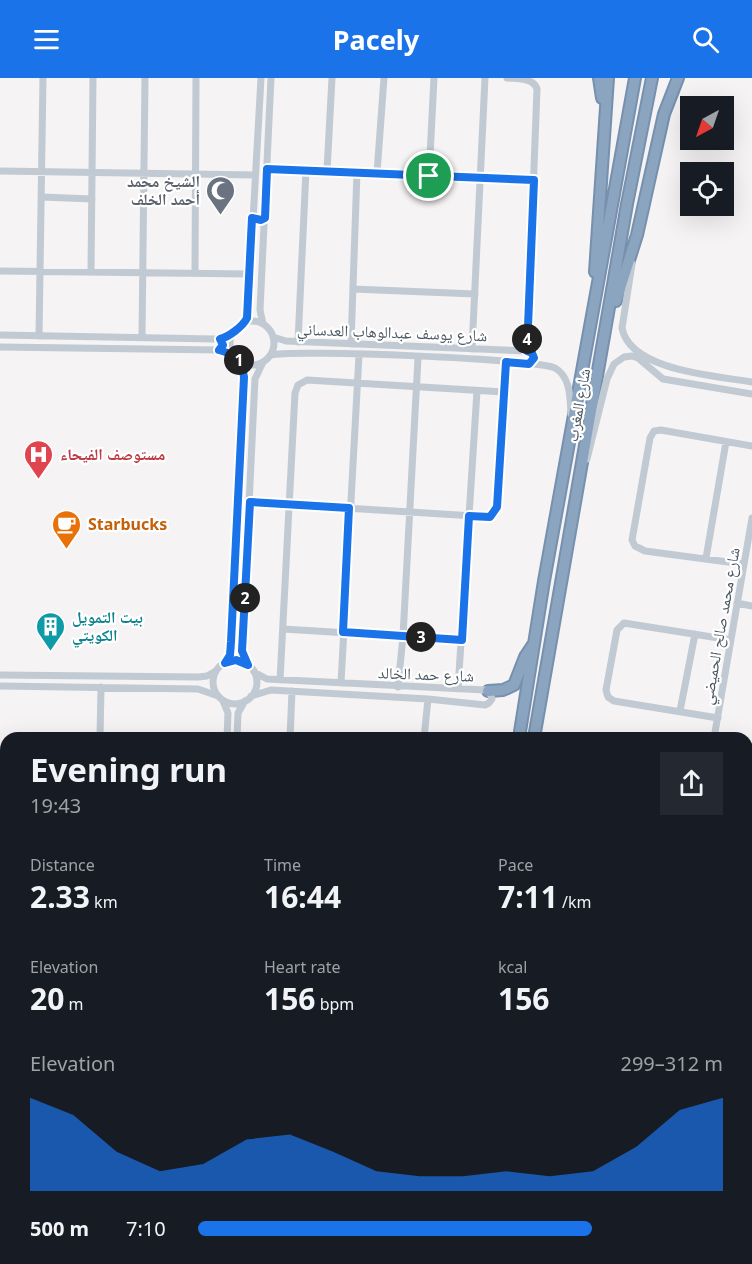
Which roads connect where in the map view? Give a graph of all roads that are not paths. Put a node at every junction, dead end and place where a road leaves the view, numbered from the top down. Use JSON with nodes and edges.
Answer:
{"nodes":[{"id":1,"x":43,"y":78,"type":"edge"},
{"id":2,"x":93,"y":78,"type":"edge"},
{"id":3,"x":145,"y":78,"type":"edge"},
{"id":4,"x":196,"y":78,"type":"edge"},
{"id":5,"x":261,"y":78,"type":"edge"},
{"id":6,"x":271,"y":78,"type":"edge"},
{"id":7,"x":332,"y":78,"type":"edge"},
{"id":8,"x":384,"y":78,"type":"edge"},
{"id":9,"x":434,"y":78,"type":"edge"},
{"id":10,"x":485,"y":78,"type":"edge"},
{"id":11,"x":507,"y":78,"type":"edge"},
{"id":12,"x":599,"y":78,"type":"edge"},
{"id":13,"x":608,"y":78,"type":"edge"},
{"id":14,"x":635,"y":78,"type":"edge"},
{"id":15,"x":652,"y":78,"type":"edge"},
{"id":16,"x":678,"y":78,"type":"edge"},
{"id":17,"x":686,"y":78,"type":"edge"},
{"id":18,"x":260,"y":95,"type":"junction"},
{"id":19,"x":270,"y":96,"type":"junction"},
{"id":20,"x":259,"y":111,"type":"junction"},
{"id":21,"x":269,"y":113,"type":"junction"},
{"id":22,"x":605,"y":121,"type":"junction"},
{"id":23,"x":661,"y":126,"type":"junction"},
{"id":24,"x":267,"y":169,"type":"junction"},
{"id":25,"x":306,"y":170,"type":"junction"},
{"id":26,"x":0,"y":171,"type":"edge"},
{"id":27,"x":43,"y":171,"type":"junction"},
{"id":28,"x":327,"y":171,"type":"junction"},
{"id":29,"x":357,"y":172,"type":"junction"},
{"id":30,"x":93,"y":173,"type":"junction"},
{"id":31,"x":144,"y":173,"type":"junction"},
{"id":32,"x":377,"y":173,"type":"junction"},
{"id":33,"x":196,"y":174,"type":"junction"},
{"id":34,"x":255,"y":175,"type":"junction"},
{"id":35,"x":429,"y":176,"type":"junction"},
{"id":36,"x":480,"y":178,"type":"junction"},
{"id":37,"x":534,"y":180,"type":"junction"},
{"id":38,"x":42,"y":197,"type":"junction"},
{"id":39,"x":92,"y":199,"type":"junction"},
{"id":40,"x":252,"y":218,"type":"junction"},
{"id":41,"x":265,"y":218,"type":"junction"},
{"id":42,"x":252,"y":232,"type":"junction"},
{"id":43,"x":264,"y":235,"type":"junction"},
{"id":44,"x":637,"y":235,"type":"junction"},
{"id":45,"x":0,"y":271,"type":"edge"},
{"id":46,"x":41,"y":272,"type":"junction"},
{"id":47,"x":91,"y":272,"type":"junction"},
{"id":48,"x":142,"y":273,"type":"junction"},
{"id":49,"x":195,"y":273,"type":"junction"},
{"id":50,"x":249,"y":274,"type":"junction"},
{"id":51,"x":353,"y":289,"type":"junction"},
{"id":52,"x":475,"y":294,"type":"junction"},
{"id":53,"x":593,"y":309,"type":"junction"},
{"id":54,"x":245,"y":323,"type":"junction"},
{"id":55,"x":263,"y":324,"type":"junction"},
{"id":56,"x":233,"y":333,"type":"junction"},
{"id":57,"x":0,"y":335,"type":"edge"},
{"id":58,"x":39,"y":336,"type":"junction"},
{"id":59,"x":273,"y":337,"type":"junction"},
{"id":60,"x":142,"y":338,"type":"junction"},
{"id":61,"x":220,"y":339,"type":"junction"},
{"id":62,"x":604,"y":339,"type":"junction"},
{"id":63,"x":298,"y":342,"type":"junction"},
{"id":64,"x":351,"y":344,"type":"junction"},
{"id":65,"x":384,"y":345,"type":"junction"},
{"id":66,"x":399,"y":346,"type":"junction"},
{"id":67,"x":0,"y":347,"type":"edge"},
{"id":68,"x":472,"y":349,"type":"junction"},
{"id":69,"x":219,"y":350,"type":"junction"},
{"id":70,"x":527,"y":351,"type":"junction"},
{"id":71,"x":271,"y":355,"type":"junction"},
{"id":72,"x":359,"y":355,"type":"junction"},
{"id":73,"x":382,"y":356,"type":"junction"},
{"id":74,"x":400,"y":357,"type":"junction"},
{"id":75,"x":236,"y":358,"type":"junction"},
{"id":76,"x":418,"y":358,"type":"junction"},
{"id":77,"x":263,"y":362,"type":"junction"},
{"id":78,"x":506,"y":362,"type":"junction"},
{"id":79,"x":529,"y":364,"type":"junction"},
{"id":80,"x":668,"y":367,"type":"junction"},
{"id":81,"x":244,"y":377,"type":"junction"},
{"id":82,"x":255,"y":379,"type":"junction"},
{"id":83,"x":667,"y":380,"type":"junction"},
{"id":84,"x":357,"y":382,"type":"junction"},
{"id":85,"x":752,"y":382,"type":"edge"},
{"id":86,"x":416,"y":386,"type":"junction"},
{"id":87,"x":477,"y":391,"type":"junction"},
{"id":88,"x":504,"y":392,"type":"junction"},
{"id":89,"x":752,"y":394,"type":"edge"},
{"id":90,"x":572,"y":427,"type":"junction"},
{"id":91,"x":242,"y":430,"type":"junction"},
{"id":92,"x":253,"y":431,"type":"junction"},
{"id":93,"x":726,"y":442,"type":"junction"},
{"id":94,"x":242,"y":443,"type":"junction"},
{"id":95,"x":252,"y":445,"type":"junction"},
{"id":96,"x":752,"y":446,"type":"edge"},
{"id":97,"x":250,"y":502,"type":"junction"},
{"id":98,"x":577,"y":502,"type":"junction"},
{"id":99,"x":290,"y":505,"type":"junction"},
{"id":100,"x":349,"y":508,"type":"junction"},
{"id":101,"x":410,"y":511,"type":"junction"},
{"id":102,"x":469,"y":516,"type":"junction"},
{"id":103,"x":752,"y":518,"type":"edge"},
{"id":104,"x":706,"y":558,"type":"junction"},
{"id":105,"x":743,"y":564,"type":"junction"},
{"id":106,"x":235,"y":566,"type":"junction"},
{"id":107,"x":246,"y":568,"type":"junction"},
{"id":108,"x":234,"y":582,"type":"junction"},
{"id":109,"x":245,"y":584,"type":"junction"},
{"id":110,"x":737,"y":603,"type":"junction"},
{"id":111,"x":752,"y":606,"type":"edge"},
{"id":112,"x":283,"y":629,"type":"junction"},
{"id":113,"x":343,"y":632,"type":"junction"},
{"id":114,"x":695,"y":634,"type":"junction"},
{"id":115,"x":403,"y":636,"type":"junction"},
{"id":116,"x":462,"y":640,"type":"junction"},
{"id":117,"x":731,"y":640,"type":"junction"},
{"id":118,"x":231,"y":642,"type":"junction"},
{"id":119,"x":536,"y":642,"type":"junction"},
{"id":120,"x":243,"y":643,"type":"junction"},
{"id":121,"x":225,"y":663,"type":"junction"},
{"id":122,"x":248,"y":665,"type":"junction"},
{"id":123,"x":216,"y":671,"type":"junction"},
{"id":124,"x":254,"y":672,"type":"junction"},
{"id":125,"x":0,"y":675,"type":"edge"},
{"id":126,"x":36,"y":675,"type":"junction"},
{"id":127,"x":49,"y":675,"type":"junction"},
{"id":128,"x":198,"y":677,"type":"junction"},
{"id":129,"x":280,"y":680,"type":"junction"},
{"id":130,"x":341,"y":683,"type":"junction"},
{"id":131,"x":363,"y":685,"type":"junction"},
{"id":132,"x":0,"y":686,"type":"edge"},
{"id":133,"x":36,"y":686,"type":"junction"},
{"id":134,"x":49,"y":686,"type":"junction"},
{"id":135,"x":378,"y":686,"type":"junction"},
{"id":136,"x":101,"y":687,"type":"junction"},
{"id":137,"x":398,"y":687,"type":"junction"},
{"id":138,"x":198,"y":689,"type":"junction"},
{"id":139,"x":458,"y":689,"type":"junction"},
{"id":140,"x":292,"y":691,"type":"junction"},
{"id":141,"x":488,"y":691,"type":"junction"},
{"id":142,"x":362,"y":695,"type":"junction"},
{"id":143,"x":252,"y":696,"type":"junction"},
{"id":144,"x":377,"y":696,"type":"junction"},
{"id":145,"x":220,"y":698,"type":"junction"},
{"id":146,"x":428,"y":699,"type":"junction"},
{"id":147,"x":244,"y":701,"type":"junction"},
{"id":148,"x":680,"y":711,"type":"junction"},
{"id":149,"x":717,"y":718,"type":"junction"},
{"id":150,"x":228,"y":720,"type":"junction"},
{"id":151,"x":238,"y":721,"type":"junction"},
{"id":152,"x":521,"y":723,"type":"junction"},
{"id":153,"x":100,"y":732,"type":"edge"},
{"id":154,"x":227,"y":732,"type":"edge"},
{"id":155,"x":237,"y":732,"type":"edge"},
{"id":156,"x":290,"y":732,"type":"edge"},
{"id":157,"x":425,"y":732,"type":"edge"},
{"id":158,"x":516,"y":732,"type":"edge"},
{"id":159,"x":520,"y":732,"type":"edge"},
{"id":160,"x":537,"y":732,"type":"edge"},
{"id":161,"x":715,"y":732,"type":"edge"},
{"id":162,"x":0,"y":1264,"type":"edge"},
{"id":163,"x":22,"y":1264,"type":"edge"}],
"edges":[{"from":1,"to":27,"type":"street"},
{"from":2,"to":30,"type":"street"},
{"from":3,"to":31,"type":"street"},
{"from":4,"to":33,"type":"street"},
{"from":5,"to":18,"type":"street"},
{"from":6,"to":19,"type":"street"},
{"from":7,"to":28,"type":"street"},
{"from":8,"to":32,"type":"street"},
{"from":9,"to":35,"type":"street"},
{"from":10,"to":36,"type":"street"},
{"from":11,"to":37,"type":"street"},
{"from":12,"to":22,"type":"highway"},
{"from":13,"to":22,"type":"highway"},
{"from":14,"to":53,"type":"highway","name":"شارع المغرب"},
{"from":15,"to":62,"type":"highway","name":"شارع المغرب"},
{"from":16,"to":23,"type":"highway"},
{"from":17,"to":23,"type":"highway"},
{"from":18,"to":19,"type":"street"},
{"from":18,"to":20,"type":"street"},
{"from":19,"to":21,"type":"street"},
{"from":20,"to":21,"type":"street"},
{"from":20,"to":34,"type":"street"},
{"from":21,"to":24,"type":"street"},
{"from":22,"to":53,"type":"highway"},
{"from":23,"to":44,"type":"highway"},
{"from":24,"to":25,"type":"street"},
{"from":24,"to":41,"type":"street"},
{"from":25,"to":28,"type":"street"},
{"from":25,"to":63,"type":"street"},
{"from":26,"to":27,"type":"street"},
{"from":27,"to":30,"type":"street"},
{"from":27,"to":38,"type":"street"},
{"from":28,"to":29,"type":"street"},
{"from":29,"to":32,"type":"street"},
{"from":29,"to":51,"type":"street"},
{"from":30,"to":31,"type":"street"},
{"from":30,"to":39,"type":"street"},
{"from":31,"to":33,"type":"street"},
{"from":31,"to":48,"type":"street"},
{"from":32,"to":35,"type":"street"},
{"from":33,"to":34,"type":"street"},
{"from":33,"to":49,"type":"street"},
{"from":34,"to":40,"type":"street"},
{"from":35,"to":36,"type":"street"},
{"from":36,"to":37,"type":"street"},
{"from":36,"to":52,"type":"street"},
{"from":37,"to":70,"type":"street"},
{"from":38,"to":39,"type":"street"},
{"from":38,"to":46,"type":"street"},
{"from":39,"to":47,"type":"street"},
{"from":40,"to":41,"type":"street"},
{"from":40,"to":42,"type":"street"},
{"from":41,"to":43,"type":"street"},
{"from":42,"to":43,"type":"street"},
{"from":42,"to":50,"type":"street"},
{"from":43,"to":55,"type":"street"},
{"from":44,"to":62,"type":"highway"},
{"from":44,"to":80,"type":"street"},
{"from":45,"to":46,"type":"street"},
{"from":46,"to":47,"type":"street"},
{"from":46,"to":58,"type":"street"},
{"from":47,"to":48,"type":"street"},
{"from":48,"to":49,"type":"street"},
{"from":48,"to":60,"type":"street"},
{"from":49,"to":50,"type":"street"},
{"from":50,"to":54,"type":"street"},
{"from":51,"to":52,"type":"street"},
{"from":51,"to":64,"type":"street"},
{"from":52,"to":68,"type":"street"},
{"from":53,"to":90,"type":"highway","name":"شارع المغرب"},
{"from":54,"to":55,"type":"street"},
{"from":54,"to":56,"type":"street"},
{"from":55,"to":59,"type":"street"},
{"from":56,"to":61,"type":"street"},
{"from":56,"to":75,"type":"street"},
{"from":57,"to":58,"type":"street"},
{"from":58,"to":60,"type":"street"},
{"from":59,"to":63,"type":"street","name":"شارع يوسف عبدالوهاب العدساني"},
{"from":59,"to":71,"type":"street"},
{"from":60,"to":61,"type":"street"},
{"from":61,"to":69,"type":"street"},
{"from":62,"to":98,"type":"highway","name":"شارع المغرب"},
{"from":63,"to":64,"type":"street","name":"شارع يوسف عبدالوهاب العدساني"},
{"from":64,"to":65,"type":"street","name":"شارع يوسف عبدالوهاب العدساني"},
{"from":65,"to":66,"type":"street","name":"شارع يوسف عبدالوهاب العدساني"},
{"from":65,"to":73,"type":"street"},
{"from":66,"to":68,"type":"street","name":"شارع يوسف عبدالوهاب العدساني"},
{"from":66,"to":74,"type":"street"},
{"from":67,"to":69,"type":"street"},
{"from":68,"to":70,"type":"street","name":"شارع يوسف عبدالوهاب العدساني"},
{"from":69,"to":75,"type":"street"},
{"from":70,"to":79,"type":"street"},
{"from":71,"to":72,"type":"street","name":"شارع يوسف عبدالوهاب العدساني"},
{"from":71,"to":77,"type":"street"},
{"from":72,"to":73,"type":"street","name":"شارع يوسف عبدالوهاب العدساني"},
{"from":72,"to":84,"type":"street"},
{"from":73,"to":74,"type":"street","name":"شارع يوسف عبدالوهاب العدساني"},
{"from":74,"to":76,"type":"street","name":"شارع يوسف عبدالوهاب العدساني"},
{"from":75,"to":77,"type":"street"},
{"from":75,"to":81,"type":"street"},
{"from":76,"to":78,"type":"street","name":"شارع يوسف عبدالوهاب العدساني"},
{"from":76,"to":86,"type":"street"},
{"from":77,"to":82,"type":"street"},
{"from":78,"to":79,"type":"street","name":"شارع يوسف عبدالوهاب العدساني"},
{"from":78,"to":88,"type":"street"},
{"from":79,"to":90,"type":"street","name":"شارع يوسف عبدالوهاب العدساني"},
{"from":80,"to":83,"type":"street"},
{"from":80,"to":85,"type":"street"},
{"from":81,"to":82,"type":"street"},
{"from":81,"to":91,"type":"street"},
{"from":82,"to":92,"type":"street"},
{"from":83,"to":89,"type":"street"},
{"from":83,"to":98,"type":"street"},
{"from":84,"to":86,"type":"street"},
{"from":84,"to":99,"type":"street"},
{"from":84,"to":100,"type":"street"},
{"from":86,"to":87,"type":"street"},
{"from":86,"to":101,"type":"street"},
{"from":87,"to":88,"type":"street"},
{"from":87,"to":102,"type":"street"},
{"from":88,"to":102,"type":"street"},
{"from":90,"to":119,"type":"highway","name":"شارع المغرب"},
{"from":91,"to":92,"type":"street"},
{"from":91,"to":94,"type":"street"},
{"from":92,"to":95,"type":"street"},
{"from":93,"to":96,"type":"street"},
{"from":93,"to":104,"type":"street"},
{"from":93,"to":104,"type":"street"},
{"from":94,"to":95,"type":"street"},
{"from":94,"to":106,"type":"street"},
{"from":95,"to":97,"type":"street"},
{"from":97,"to":99,"type":"street"},
{"from":97,"to":107,"type":"street"},
{"from":98,"to":160,"type":"highway","name":"شارع المغرب"},
{"from":99,"to":100,"type":"street"},
{"from":99,"to":112,"type":"street"},
{"from":100,"to":101,"type":"street"},
{"from":100,"to":113,"type":"street"},
{"from":101,"to":102,"type":"street"},
{"from":101,"to":115,"type":"street"},
{"from":102,"to":116,"type":"street"},
{"from":103,"to":105,"type":"street","name":"شارع محمد صالح الحميضي"},
{"from":104,"to":105,"type":"street"},
{"from":105,"to":110,"type":"street","name":"شارع محمد صالح الحميضي"},
{"from":106,"to":107,"type":"street"},
{"from":106,"to":108,"type":"street"},
{"from":107,"to":109,"type":"street"},
{"from":108,"to":109,"type":"street"},
{"from":108,"to":118,"type":"street"},
{"from":109,"to":120,"type":"street"},
{"from":110,"to":111,"type":"street"},
{"from":110,"to":117,"type":"street","name":"شارع محمد صالح الحميضي"},
{"from":112,"to":113,"type":"street"},
{"from":112,"to":129,"type":"street"},
{"from":113,"to":115,"type":"street"},
{"from":113,"to":130,"type":"street"},
{"from":114,"to":117,"type":"street"},
{"from":114,"to":148,"type":"street"},
{"from":114,"to":148,"type":"street"},
{"from":115,"to":116,"type":"street"},
{"from":115,"to":137,"type":"street"},
{"from":116,"to":139,"type":"street"},
{"from":117,"to":149,"type":"street","name":"شارع محمد صالح الحميضي"},
{"from":118,"to":120,"type":"street"},
{"from":118,"to":121,"type":"street"},
{"from":119,"to":141,"type":"highway"},
{"from":119,"to":152,"type":"highway","name":"شارع المغرب"},
{"from":120,"to":122,"type":"street"},
{"from":121,"to":122,"type":"street"},
{"from":121,"to":123,"type":"street"},
{"from":122,"to":124,"type":"street"},
{"from":123,"to":128,"type":"street"},
{"from":123,"to":145,"type":"street"},
{"from":124,"to":129,"type":"street","name":"شارع حمد الخالد"},
{"from":124,"to":143,"type":"street"},
{"from":125,"to":126,"type":"street"},
{"from":126,"to":127,"type":"street"},
{"from":126,"to":133,"type":"street"},
{"from":127,"to":128,"type":"street"},
{"from":127,"to":134,"type":"street"},
{"from":128,"to":138,"type":"street"},
{"from":129,"to":130,"type":"street","name":"شارع حمد الخالد"},
{"from":130,"to":131,"type":"street","name":"شارع حمد الخالد"},
{"from":131,"to":135,"type":"street","name":"شارع حمد الخالد"},
{"from":131,"to":142,"type":"street"},
{"from":132,"to":133,"type":"street"},
{"from":133,"to":134,"type":"street"},
{"from":134,"to":136,"type":"street"},
{"from":135,"to":137,"type":"street","name":"شارع حمد الخالد"},
{"from":135,"to":144,"type":"street"},
{"from":136,"to":138,"type":"street"},
{"from":136,"to":153,"type":"street"},
{"from":137,"to":139,"type":"street","name":"شارع حمد الخالد"},
{"from":138,"to":145,"type":"street"},
{"from":139,"to":141,"type":"street","name":"شارع حمد الخالد"},
{"from":140,"to":142,"type":"street","name":"شارع حمد الخالد"},
{"from":140,"to":143,"type":"street","name":"شارع حمد الخالد"},
{"from":140,"to":156,"type":"street"},
{"from":141,"to":146,"type":"street","name":"شارع حمد الخالد"},
{"from":142,"to":144,"type":"street","name":"شارع حمد الخالد"},
{"from":143,"to":147,"type":"street"},
{"from":144,"to":146,"type":"street","name":"شارع حمد الخالد"},
{"from":145,"to":147,"type":"street"},
{"from":145,"to":150,"type":"street"},
{"from":146,"to":157,"type":"street"},
{"from":147,"to":151,"type":"street"},
{"from":148,"to":149,"type":"street"},
{"from":149,"to":161,"type":"street","name":"شارع محمد صالح الحميضي"},
{"from":150,"to":151,"type":"street"},
{"from":150,"to":154,"type":"street"},
{"from":151,"to":155,"type":"street"},
{"from":152,"to":158,"type":"highway"},
{"from":152,"to":159,"type":"highway","name":"شارع المغرب"},
{"from":162,"to":163,"type":"street"}]}
